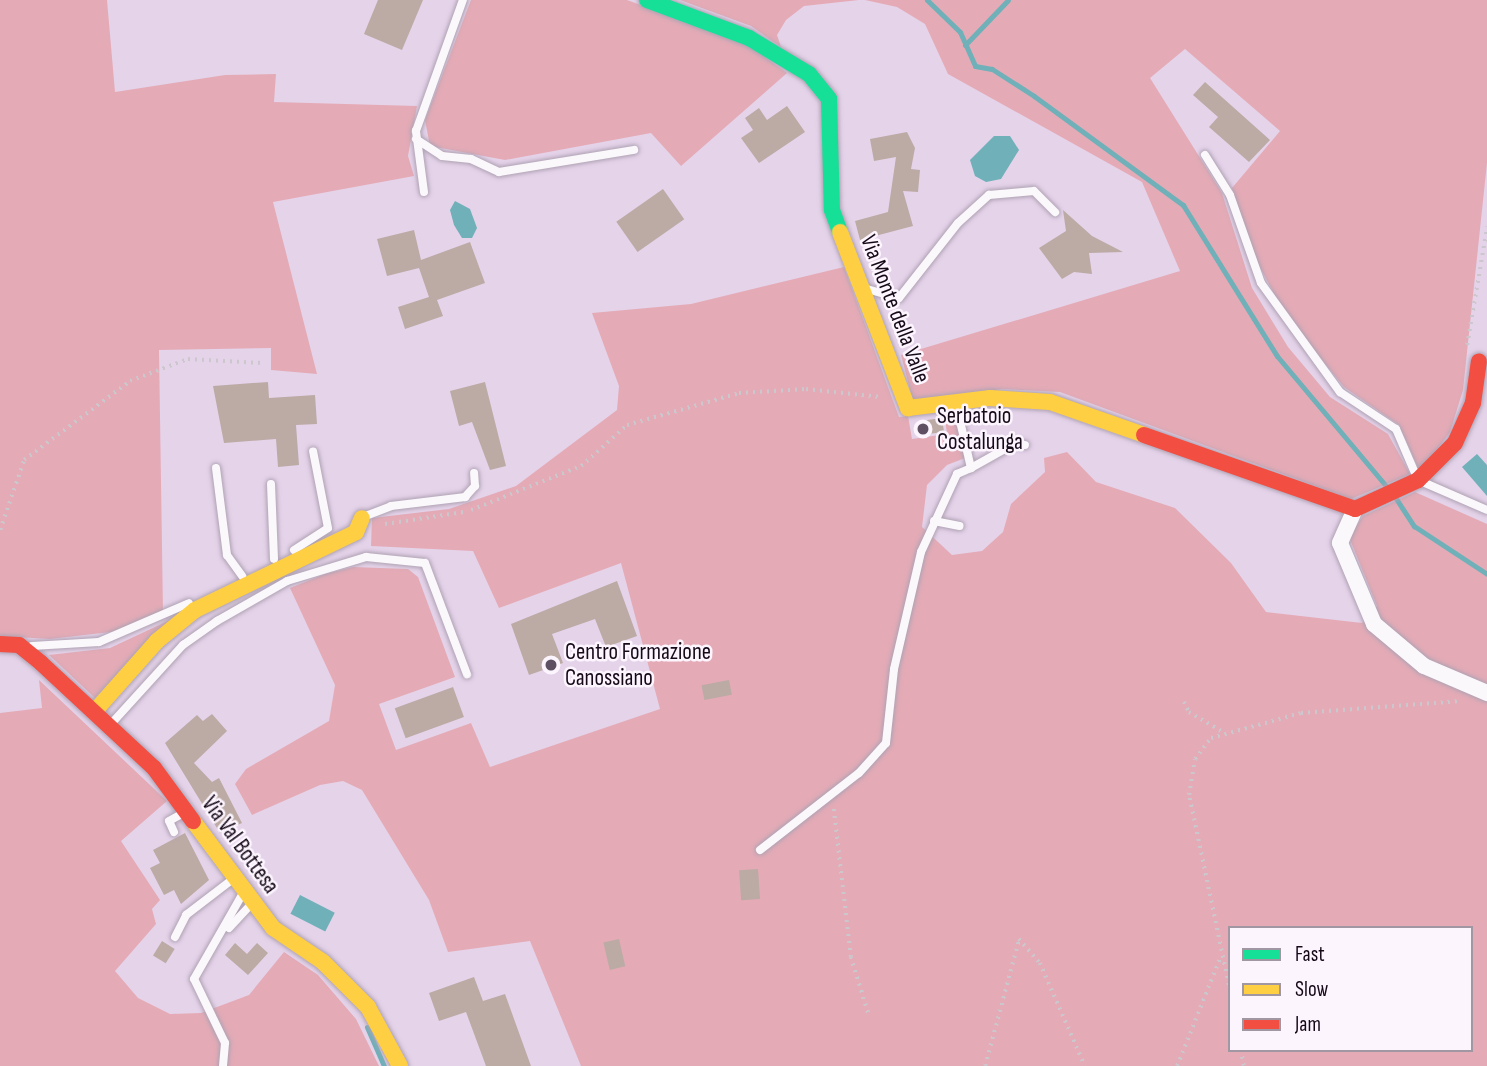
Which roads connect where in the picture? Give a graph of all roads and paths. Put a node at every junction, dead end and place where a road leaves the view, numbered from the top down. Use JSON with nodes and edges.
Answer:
{"nodes":[{"id":1,"x":463,"y":0,"type":"edge"},
{"id":2,"x":647,"y":0,"type":"edge"},
{"id":3,"x":416,"y":139,"type":"junction"},
{"id":4,"x":634,"y":150,"type":"dead end"},
{"id":5,"x":1205,"y":155,"type":"dead end"},
{"id":6,"x":424,"y":192,"type":"dead end"},
{"id":7,"x":1055,"y":212,"type":"dead end"},
{"id":8,"x":1487,"y":227,"type":"edge"},
{"id":9,"x":864,"y":288,"type":"junction"},
{"id":10,"x":263,"y":363,"type":"dead end"},
{"id":11,"x":1474,"y":364,"type":"junction"},
{"id":12,"x":1487,"y":395,"type":"edge"},
{"id":13,"x":956,"y":404,"type":"junction"},
{"id":14,"x":910,"y":415,"type":"junction"},
{"id":15,"x":1025,"y":445,"type":"dead end"},
{"id":16,"x":313,"y":451,"type":"dead end"},
{"id":17,"x":971,"y":467,"type":"junction"},
{"id":18,"x":216,"y":468,"type":"dead end"},
{"id":19,"x":474,"y":473,"type":"dead end"},
{"id":20,"x":1418,"y":480,"type":"junction"},
{"id":21,"x":271,"y":484,"type":"dead end"},
{"id":22,"x":1355,"y":509,"type":"junction"},
{"id":23,"x":1487,"y":510,"type":"edge"},
{"id":24,"x":934,"y":521,"type":"junction"},
{"id":25,"x":359,"y":525,"type":"junction"},
{"id":26,"x":960,"y":526,"type":"dead end"},
{"id":27,"x":0,"y":530,"type":"edge"},
{"id":28,"x":274,"y":559,"type":"junction"},
{"id":29,"x":242,"y":576,"type":"junction"},
{"id":30,"x":0,"y":644,"type":"edge"},
{"id":31,"x":19,"y":645,"type":"junction"},
{"id":32,"x":467,"y":674,"type":"dead end"},
{"id":33,"x":1487,"y":693,"type":"edge"},
{"id":34,"x":1471,"y":699,"type":"dead end"},
{"id":35,"x":1184,"y":702,"type":"dead end"},
{"id":36,"x":94,"y":712,"type":"junction"},
{"id":37,"x":108,"y":727,"type":"junction"},
{"id":38,"x":1225,"y":733,"type":"junction"},
{"id":39,"x":832,"y":793,"type":"junction"},
{"id":40,"x":187,"y":810,"type":"junction"},
{"id":41,"x":174,"y":832,"type":"dead end"},
{"id":42,"x":760,"y":850,"type":"dead end"},
{"id":43,"x":233,"y":879,"type":"junction"},
{"id":44,"x":247,"y":898,"type":"junction"},
{"id":45,"x":229,"y":928,"type":"dead end"},
{"id":46,"x":175,"y":937,"type":"dead end"},
{"id":47,"x":1221,"y":956,"type":"junction"},
{"id":48,"x":1228,"y":984,"type":"edge"},
{"id":49,"x":869,"y":1015,"type":"dead end"},
{"id":50,"x":223,"y":1066,"type":"edge"},
{"id":51,"x":400,"y":1066,"type":"edge"},
{"id":52,"x":985,"y":1066,"type":"edge"},
{"id":53,"x":1085,"y":1066,"type":"edge"},
{"id":54,"x":1177,"y":1066,"type":"edge"}],
"edges":[{"from":1,"to":3,"type":"lane"},
{"from":2,"to":9,"type":"street","name":"Via Monte della Valle"},
{"from":3,"to":4,"type":"lane"},
{"from":3,"to":6,"type":"lane"},
{"from":5,"to":20,"type":"lane"},
{"from":7,"to":9,"type":"lane"},
{"from":8,"to":11,"type":"path"},
{"from":9,"to":14,"type":"street","name":"Via Monte della Valle"},
{"from":10,"to":27,"type":"path"},
{"from":11,"to":12,"type":"lane"},
{"from":11,"to":20,"type":"street"},
{"from":13,"to":14,"type":"street","name":"Via Monte della Valle"},
{"from":13,"to":17,"type":"lane"},
{"from":13,"to":22,"type":"street","name":"Via Monte della Valle"},
{"from":14,"to":25,"type":"path"},
{"from":15,"to":17,"type":"lane"},
{"from":16,"to":28,"type":"lane"},
{"from":17,"to":24,"type":"lane"},
{"from":18,"to":29,"type":"lane"},
{"from":19,"to":25,"type":"lane"},
{"from":20,"to":22,"type":"street"},
{"from":20,"to":23,"type":"lane"},
{"from":21,"to":28,"type":"lane"},
{"from":22,"to":33,"type":"street"},
{"from":24,"to":26,"type":"lane"},
{"from":24,"to":39,"type":"lane"},
{"from":25,"to":36,"type":"street"},
{"from":28,"to":29,"type":"lane"},
{"from":29,"to":31,"type":"lane"},
{"from":30,"to":31,"type":"street"},
{"from":31,"to":36,"type":"street","name":"Via Val Bottesa"},
{"from":32,"to":37,"type":"lane"},
{"from":34,"to":38,"type":"path"},
{"from":35,"to":38,"type":"path"},
{"from":36,"to":37,"type":"street","name":"Via Val Bottesa"},
{"from":37,"to":40,"type":"street","name":"Via Val Bottesa"},
{"from":38,"to":47,"type":"path"},
{"from":39,"to":42,"type":"lane"},
{"from":39,"to":49,"type":"path"},
{"from":40,"to":41,"type":"lane"},
{"from":40,"to":43,"type":"street","name":"Via Val Bottesa"},
{"from":43,"to":44,"type":"street","name":"Via Val Bottesa"},
{"from":43,"to":46,"type":"lane"},
{"from":44,"to":45,"type":"lane"},
{"from":44,"to":50,"type":"lane"},
{"from":44,"to":51,"type":"street","name":"Via Val Bottesa"},
{"from":47,"to":48,"type":"path"},
{"from":47,"to":54,"type":"path"},
{"from":52,"to":53,"type":"path"}]}
